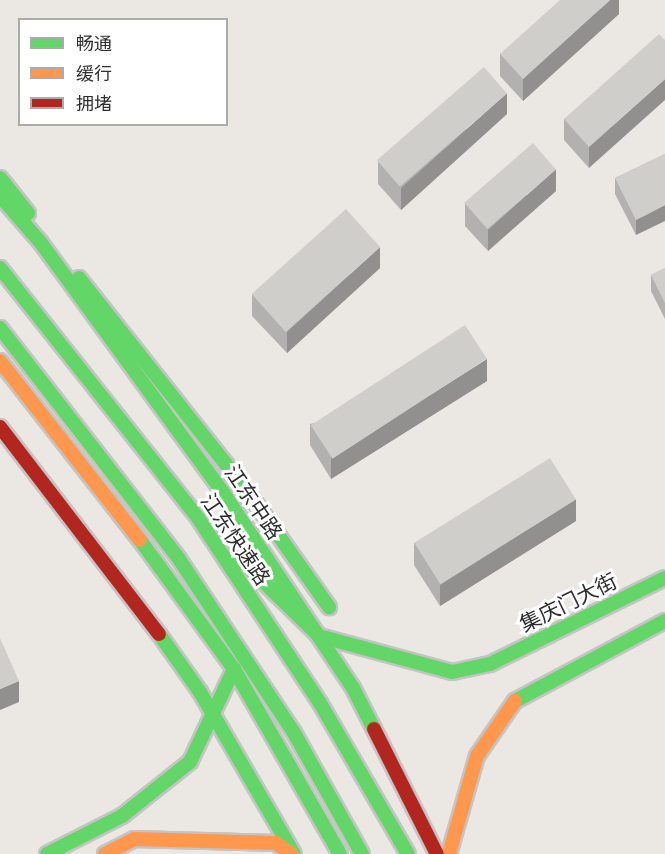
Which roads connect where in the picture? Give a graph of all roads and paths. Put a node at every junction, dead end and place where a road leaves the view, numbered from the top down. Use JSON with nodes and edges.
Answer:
{"nodes":[{"id":1,"x":0,"y":178,"type":"edge"},
{"id":2,"x":0,"y":196,"type":"edge"},
{"id":3,"x":0,"y":268,"type":"edge"},
{"id":4,"x":0,"y":328,"type":"edge"},
{"id":5,"x":0,"y":362,"type":"edge"},
{"id":6,"x":0,"y":427,"type":"edge"},
{"id":7,"x":198,"y":518,"type":"junction"},
{"id":8,"x":164,"y":538,"type":"junction"},
{"id":9,"x":665,"y":578,"type":"edge"},
{"id":10,"x":329,"y":607,"type":"dead end"},
{"id":11,"x":665,"y":621,"type":"edge"},
{"id":12,"x":319,"y":636,"type":"junction"},
{"id":13,"x":234,"y":669,"type":"junction"},
{"id":14,"x":213,"y":713,"type":"junction"},
{"id":15,"x":48,"y":854,"type":"edge"},
{"id":16,"x":105,"y":854,"type":"edge"},
{"id":17,"x":293,"y":854,"type":"edge"},
{"id":18,"x":340,"y":854,"type":"edge"},
{"id":19,"x":362,"y":854,"type":"edge"},
{"id":20,"x":408,"y":854,"type":"edge"},
{"id":21,"x":437,"y":854,"type":"edge"},
{"id":22,"x":449,"y":854,"type":"edge"}],
"edges":[{"from":1,"to":10,"type":"main road","name":"江东中路"},
{"from":2,"to":12,"type":"main road","name":"江东中路"},
{"from":3,"to":7,"type":"main road","name":"江东快速路"},
{"from":4,"to":8,"type":"main road"},
{"from":5,"to":13,"type":"main road"},
{"from":6,"to":14,"type":"main road"},
{"from":7,"to":12,"type":"main road"},
{"from":7,"to":20,"type":"main road","name":"江东快速路"},
{"from":8,"to":13,"type":"main road"},
{"from":8,"to":19,"type":"main road"},
{"from":9,"to":12,"type":"main road","name":"集庆门大街"},
{"from":11,"to":22,"type":"main road"},
{"from":12,"to":21,"type":"main road","name":"江东中路"},
{"from":13,"to":14,"type":"main road"},
{"from":13,"to":18,"type":"main road"},
{"from":14,"to":15,"type":"main road"},
{"from":14,"to":17,"type":"main road"},
{"from":16,"to":17,"type":"main road"}]}
